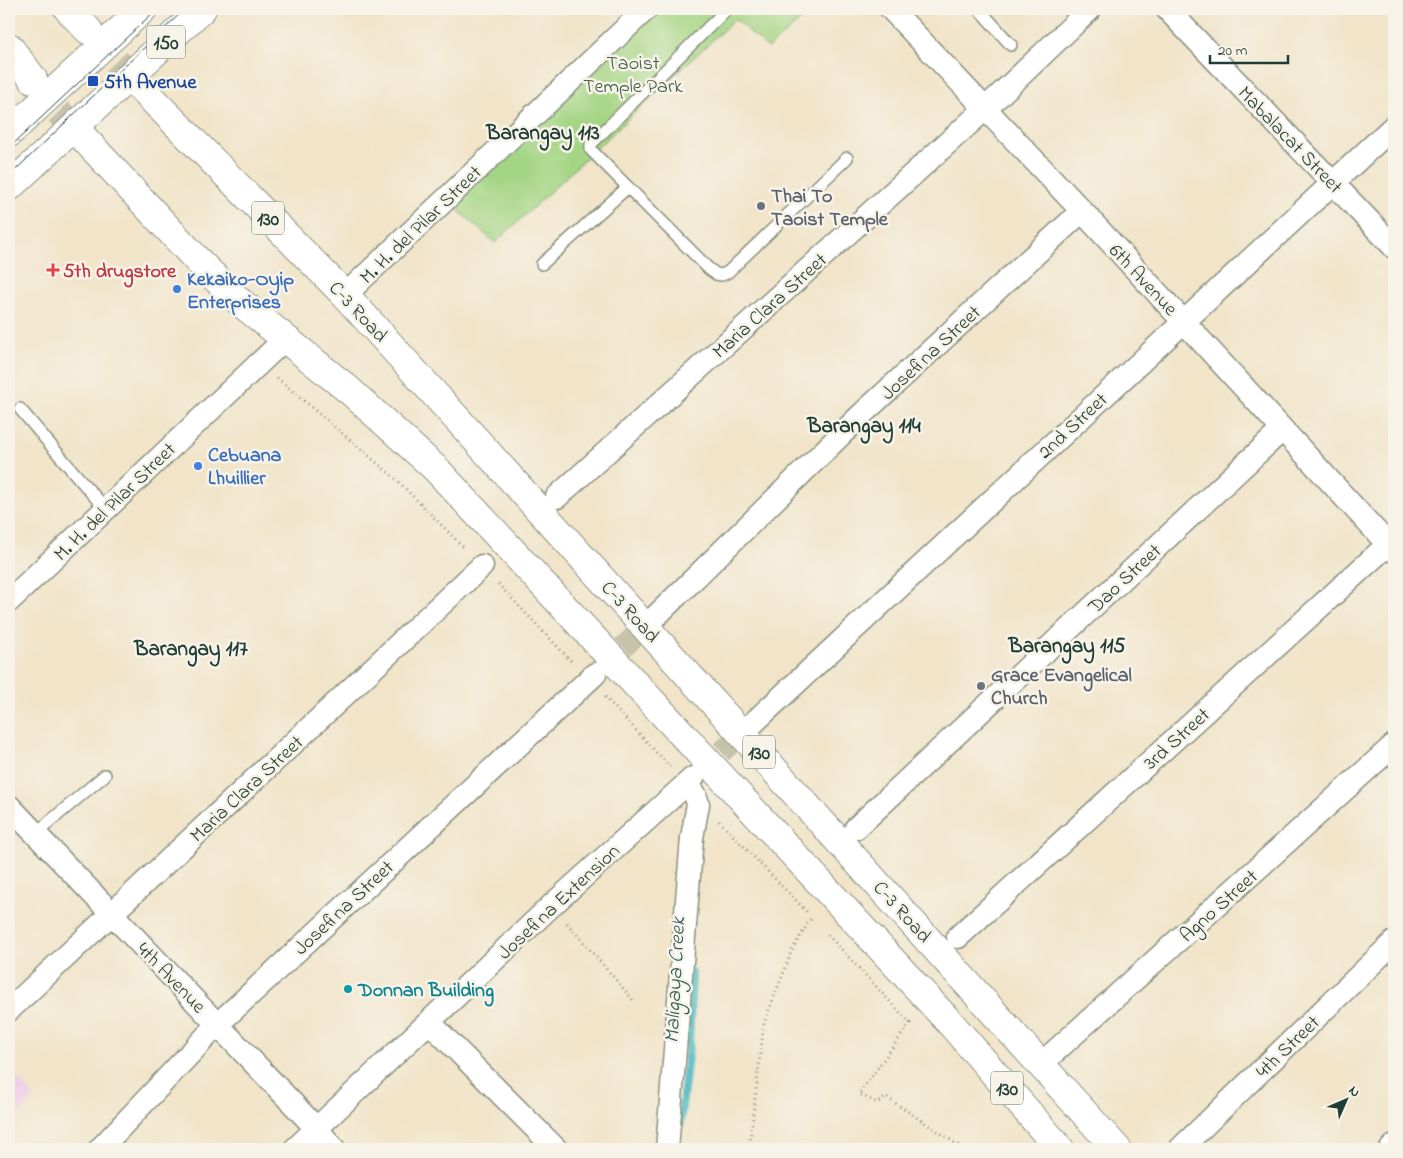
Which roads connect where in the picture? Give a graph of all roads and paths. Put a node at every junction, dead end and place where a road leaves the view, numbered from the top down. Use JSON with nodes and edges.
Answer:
{"nodes":[{"id":1,"x":68,"y":9,"type":"edge"},
{"id":2,"x":143,"y":9,"type":"edge"},
{"id":3,"x":202,"y":9,"type":"edge"},
{"id":4,"x":646,"y":9,"type":"edge"},
{"id":5,"x":727,"y":9,"type":"edge"},
{"id":6,"x":891,"y":9,"type":"edge"},
{"id":7,"x":979,"y":9,"type":"edge"},
{"id":8,"x":1090,"y":9,"type":"edge"},
{"id":9,"x":1167,"y":9,"type":"edge"},
{"id":10,"x":88,"y":30,"type":"tunnel mouth"},
{"id":11,"x":1011,"y":44,"type":"dead end"},
{"id":12,"x":9,"y":47,"type":"edge"},
{"id":13,"x":33,"y":79,"type":"tunnel mouth"},
{"id":14,"x":135,"y":82,"type":"tunnel mouth"},
{"id":15,"x":985,"y":109,"type":"junction"},
{"id":16,"x":1394,"y":126,"type":"edge"},
{"id":17,"x":9,"y":133,"type":"edge"},
{"id":18,"x":79,"y":133,"type":"tunnel mouth"},
{"id":19,"x":847,"y":158,"type":"dead end"},
{"id":20,"x":1333,"y":183,"type":"junction"},
{"id":21,"x":628,"y":187,"type":"junction"},
{"id":22,"x":9,"y":188,"type":"edge"},
{"id":23,"x":1082,"y":211,"type":"junction"},
{"id":24,"x":1394,"y":247,"type":"edge"},
{"id":25,"x":542,"y":264,"type":"dead end"},
{"id":26,"x":345,"y":295,"type":"junction"},
{"id":27,"x":1183,"y":321,"type":"junction"},
{"id":28,"x":286,"y":338,"type":"junction"},
{"id":29,"x":20,"y":409,"type":"dead end"},
{"id":30,"x":1282,"y":430,"type":"junction"},
{"id":31,"x":557,"y":497,"type":"dead end"},
{"id":32,"x":106,"y":508,"type":"junction"},
{"id":33,"x":1392,"y":545,"type":"edge"},
{"id":34,"x":482,"y":566,"type":"dead end"},
{"id":35,"x":9,"y":602,"type":"edge"},
{"id":36,"x":651,"y":621,"type":"tunnel mouth"},
{"id":37,"x":595,"y":674,"type":"tunnel mouth"},
{"id":38,"x":750,"y":726,"type":"tunnel mouth"},
{"id":39,"x":1394,"y":745,"type":"edge"},
{"id":40,"x":105,"y":775,"type":"dead end"},
{"id":41,"x":692,"y":787,"type":"junction"},
{"id":42,"x":9,"y":806,"type":"edge"},
{"id":43,"x":856,"y":828,"type":"dead end"},
{"id":44,"x":35,"y":834,"type":"junction"},
{"id":45,"x":551,"y":906,"type":"junction"},
{"id":46,"x":112,"y":914,"type":"junction"},
{"id":47,"x":825,"y":931,"type":"dead end"},
{"id":48,"x":958,"y":937,"type":"dead end"},
{"id":49,"x":1394,"y":942,"type":"edge"},
{"id":50,"x":634,"y":1001,"type":"dead end"},
{"id":51,"x":9,"y":1010,"type":"edge"},
{"id":52,"x":429,"y":1022,"type":"junction"},
{"id":53,"x":217,"y":1024,"type":"junction"},
{"id":54,"x":1041,"y":1064,"type":"junction"},
{"id":55,"x":317,"y":1129,"type":"junction"},
{"id":56,"x":1394,"y":1146,"type":"edge"},
{"id":57,"x":100,"y":1149,"type":"edge"},
{"id":58,"x":294,"y":1149,"type":"edge"},
{"id":59,"x":334,"y":1149,"type":"edge"},
{"id":60,"x":556,"y":1149,"type":"edge"},
{"id":61,"x":667,"y":1149,"type":"edge"},
{"id":62,"x":748,"y":1149,"type":"edge"},
{"id":63,"x":964,"y":1149,"type":"edge"},
{"id":64,"x":1060,"y":1149,"type":"edge"},
{"id":65,"x":1117,"y":1149,"type":"edge"},
{"id":66,"x":1180,"y":1149,"type":"edge"},
{"id":67,"x":1391,"y":1149,"type":"edge"}],
"edges":[{"from":1,"to":10,"type":"main road"},
{"from":2,"to":17,"type":"main road","number":"150"},
{"from":3,"to":22,"type":"main road","number":"150"},
{"from":4,"to":26,"type":"street","name":"M. H. del Pilar Street"},
{"from":5,"to":21,"type":"lane"},
{"from":6,"to":15,"type":"street","name":"6th Avenue"},
{"from":7,"to":11,"type":"lane"},
{"from":8,"to":15,"type":"street","name":"Maria Clara Street"},
{"from":9,"to":20,"type":"street","name":"Mabalacat Street"},
{"from":12,"to":13,"type":"main road"},
{"from":14,"to":26,"type":"main road","name":"C-3 Road","number":"130"},
{"from":15,"to":23,"type":"street","name":"6th Avenue"},
{"from":15,"to":31,"type":"street","name":"Maria Clara Street"},
{"from":16,"to":20,"type":"street","name":"2nd Street"},
{"from":18,"to":28,"type":"main road","name":"C-3 Road","number":"130"},
{"from":19,"to":21,"type":"lane"},
{"from":20,"to":24,"type":"street","name":"Mabalacat Street"},
{"from":20,"to":27,"type":"street","name":"2nd Street"},
{"from":21,"to":25,"type":"lane"},
{"from":23,"to":27,"type":"street","name":"6th Avenue"},
{"from":23,"to":36,"type":"street","name":"Josefina Street"},
{"from":26,"to":54,"type":"main road","name":"C-3 Road","number":"130"},
{"from":27,"to":30,"type":"street","name":"6th Avenue"},
{"from":27,"to":38,"type":"street","name":"2nd Street"},
{"from":28,"to":32,"type":"street","name":"M. H. del Pilar Street"},
{"from":28,"to":64,"type":"main road","name":"C-3 Road","number":"130"},
{"from":29,"to":32,"type":"lane"},
{"from":30,"to":33,"type":"street","name":"6th Avenue"},
{"from":30,"to":43,"type":"street","name":"Dao Street"},
{"from":32,"to":35,"type":"street","name":"M. H. del Pilar Street"},
{"from":33,"to":48,"type":"street","name":"3rd Street"},
{"from":34,"to":46,"type":"street","name":"Maria Clara Street"},
{"from":37,"to":53,"type":"street","name":"Josefina Street"},
{"from":39,"to":54,"type":"street","name":"Agno Street"},
{"from":40,"to":44,"type":"lane"},
{"from":41,"to":45,"type":"street","name":"Josefina Extension"},
{"from":41,"to":61,"type":"street"},
{"from":41,"to":62,"type":"path"},
{"from":42,"to":44,"type":"street","name":"4th Avenue"},
{"from":44,"to":46,"type":"street","name":"4th Avenue"},
{"from":45,"to":50,"type":"path"},
{"from":45,"to":52,"type":"street","name":"Josefina Extension"},
{"from":46,"to":51,"type":"street","name":"Maria Clara Street"},
{"from":46,"to":53,"type":"street","name":"4th Avenue"},
{"from":47,"to":63,"type":"path"},
{"from":49,"to":66,"type":"street","name":"4th Street"},
{"from":52,"to":55,"type":"street","name":"Josefina Extension"},
{"from":52,"to":60,"type":"street"},
{"from":53,"to":55,"type":"street","name":"4th Avenue"},
{"from":53,"to":57,"type":"street","name":"Josefina Street"},
{"from":54,"to":65,"type":"main road","name":"C-3 Road","number":"130"},
{"from":55,"to":58,"type":"street","name":"Josefina Extension"},
{"from":55,"to":59,"type":"street","name":"4th Avenue"},
{"from":56,"to":67,"type":"street"}]}
